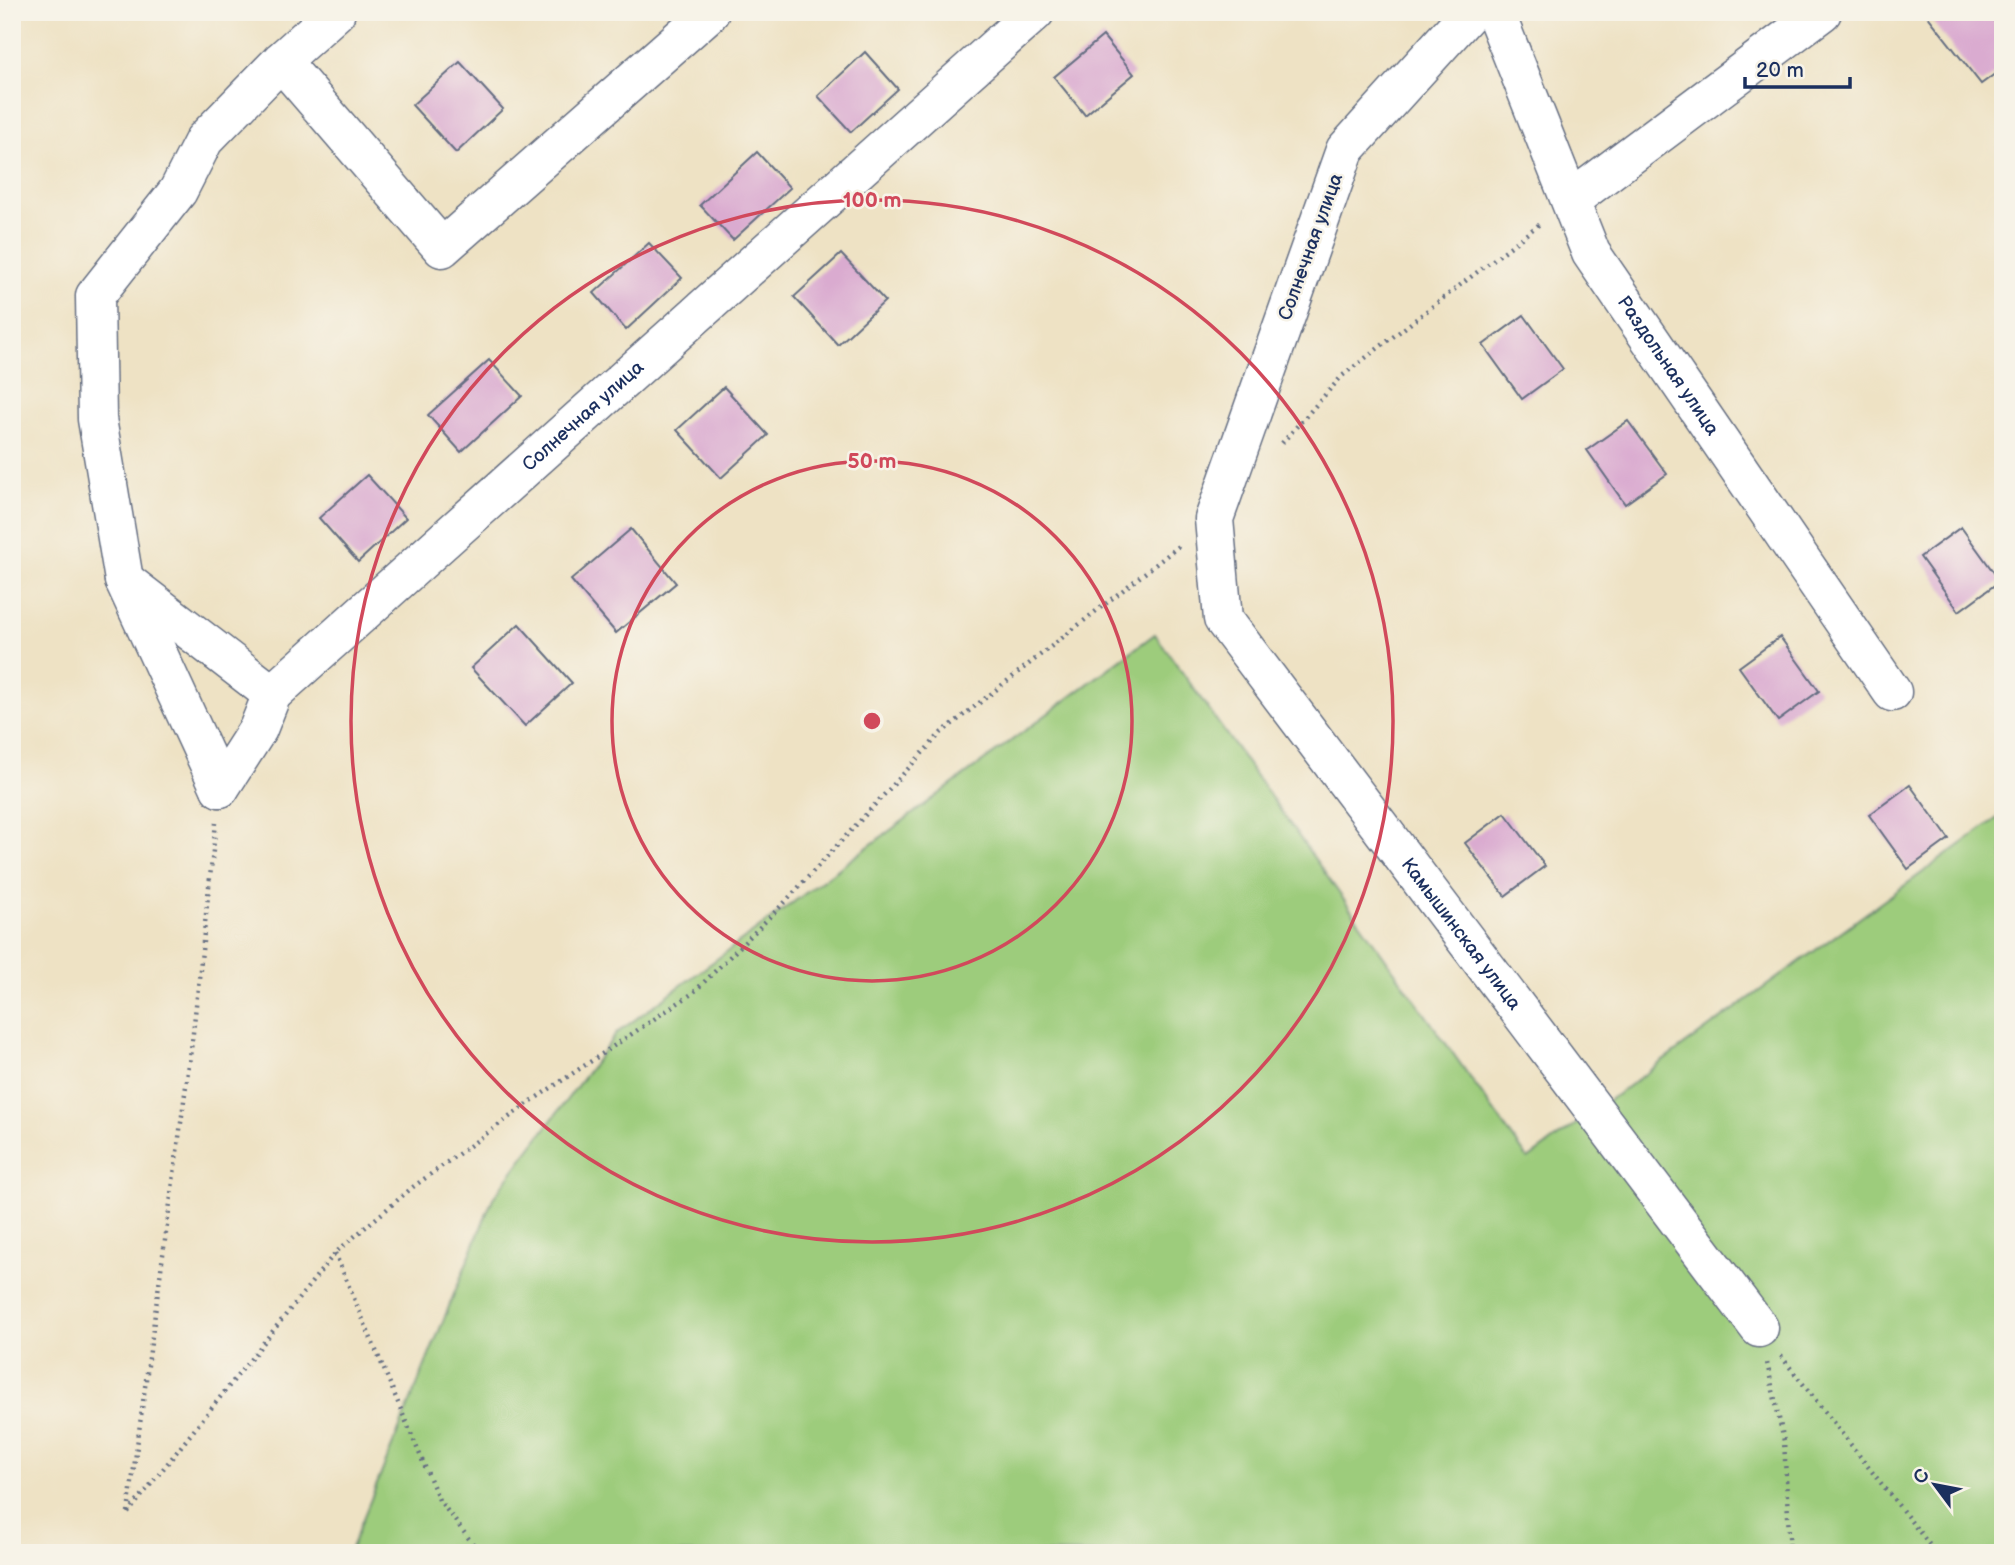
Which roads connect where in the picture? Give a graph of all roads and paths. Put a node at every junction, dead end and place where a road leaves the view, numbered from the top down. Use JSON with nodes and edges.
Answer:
{"nodes":[{"id":1,"x":337,"y":12,"type":"edge"},
{"id":2,"x":710,"y":12,"type":"edge"},
{"id":3,"x":1035,"y":12,"type":"edge"},
{"id":4,"x":1470,"y":12,"type":"edge"},
{"id":5,"x":1495,"y":12,"type":"edge"},
{"id":6,"x":1822,"y":12,"type":"edge"},
{"id":7,"x":281,"y":61,"type":"junction"},
{"id":8,"x":1571,"y":200,"type":"junction"},
{"id":9,"x":1278,"y":448,"type":"dead end"},
{"id":10,"x":1214,"y":519,"type":"junction"},
{"id":11,"x":124,"y":580,"type":"junction"},
{"id":12,"x":1892,"y":692,"type":"dead end"},
{"id":13,"x":272,"y":695,"type":"junction"},
{"id":14,"x":220,"y":788,"type":"junction"},
{"id":15,"x":335,"y":1253,"type":"junction"},
{"id":16,"x":1759,"y":1328,"type":"junction"},
{"id":17,"x":480,"y":1553,"type":"edge"},
{"id":18,"x":1790,"y":1553,"type":"edge"},
{"id":19,"x":1936,"y":1553,"type":"edge"}],
"edges":[{"from":1,"to":7,"type":"street"},
{"from":2,"to":7,"type":"street"},
{"from":3,"to":13,"type":"street","name":"Солнечная улица"},
{"from":4,"to":10,"type":"street","name":"Солнечная улица"},
{"from":5,"to":8,"type":"street","name":"Раздольная улица"},
{"from":6,"to":8,"type":"street"},
{"from":7,"to":11,"type":"street"},
{"from":8,"to":9,"type":"path"},
{"from":8,"to":12,"type":"street","name":"Раздольная улица"},
{"from":10,"to":15,"type":"path"},
{"from":10,"to":16,"type":"street","name":"Камышинская улица"},
{"from":11,"to":13,"type":"street"},
{"from":11,"to":14,"type":"street"},
{"from":13,"to":14,"type":"street"},
{"from":14,"to":15,"type":"path"},
{"from":15,"to":17,"type":"path"},
{"from":16,"to":18,"type":"path"},
{"from":16,"to":19,"type":"path"}]}
